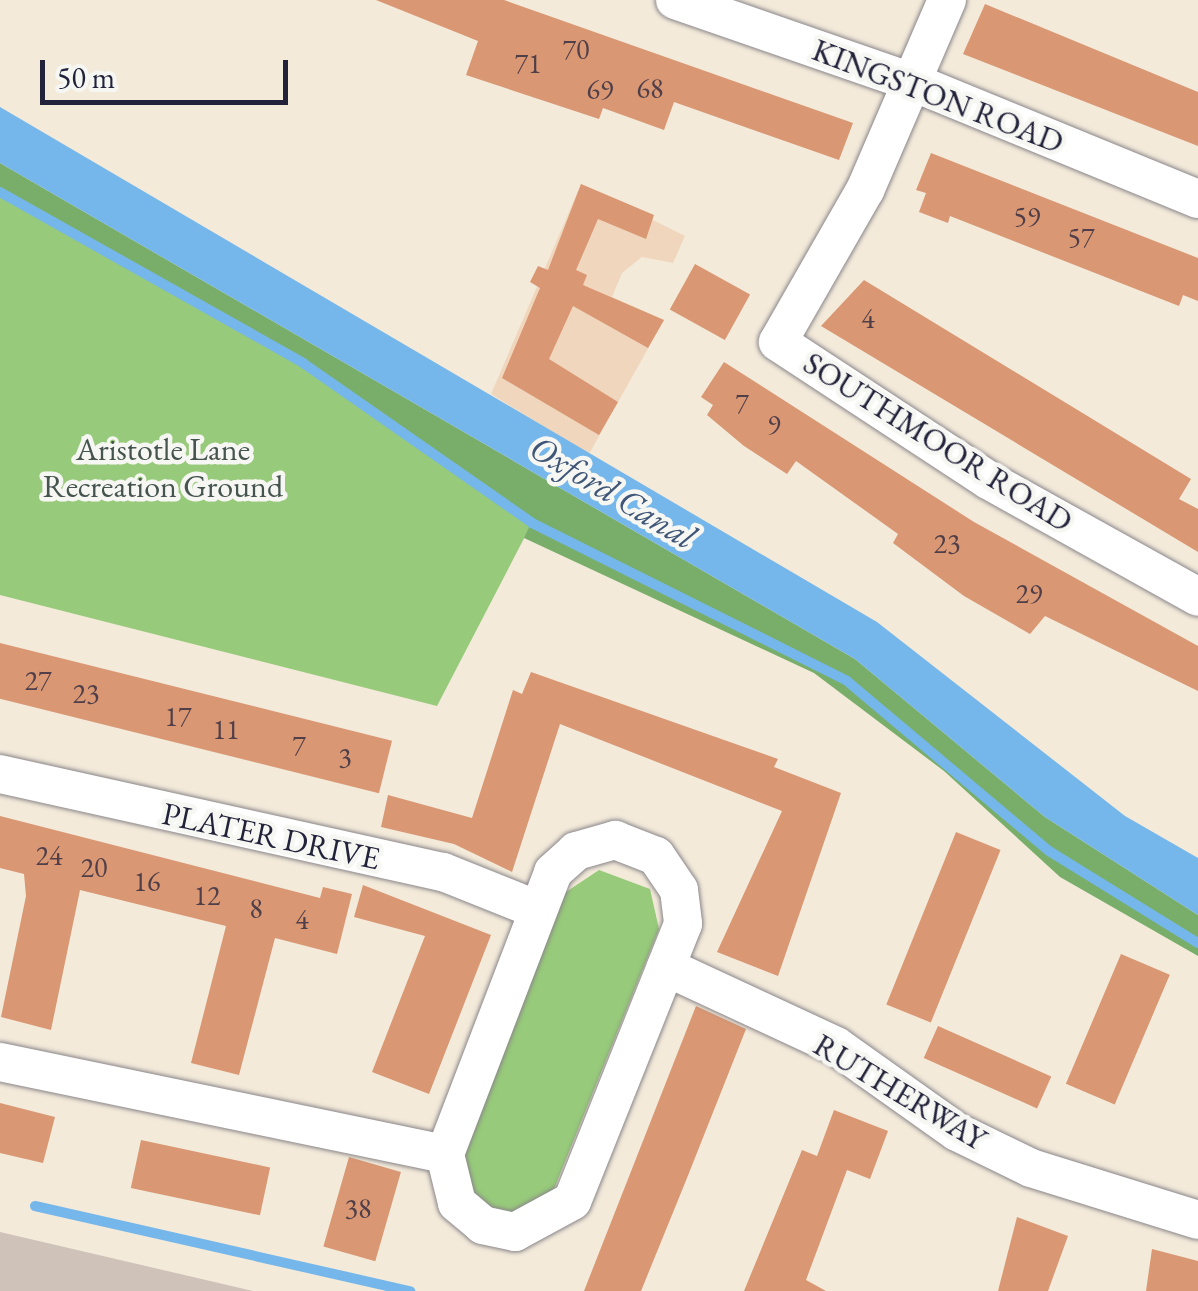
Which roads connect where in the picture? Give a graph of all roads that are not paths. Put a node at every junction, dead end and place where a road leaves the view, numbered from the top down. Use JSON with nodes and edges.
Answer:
{"nodes":[{"id":1,"x":676,"y":0,"type":"edge"},
{"id":2,"x":947,"y":0,"type":"edge"},
{"id":3,"x":915,"y":83,"type":"junction"},
{"id":4,"x":1198,"y":199,"type":"edge"},
{"id":5,"x":1198,"y":597,"type":"edge"},
{"id":6,"x":0,"y":774,"type":"edge"},
{"id":7,"x":538,"y":910,"type":"junction"},
{"id":8,"x":666,"y":967,"type":"junction"},
{"id":9,"x":0,"y":1062,"type":"edge"},
{"id":10,"x":446,"y":1154,"type":"junction"},
{"id":11,"x":1198,"y":1220,"type":"edge"}],
"edges":[{"from":1,"to":3,"type":"street","name":"KINGSTON ROAD"},
{"from":2,"to":3,"type":"street","name":"SOUTHMOOR ROAD"},
{"from":3,"to":4,"type":"street","name":"KINGSTON ROAD"},
{"from":3,"to":5,"type":"street","name":"SOUTHMOOR ROAD"},
{"from":6,"to":7,"type":"street","name":"PLATER DRIVE"},
{"from":7,"to":8,"type":"street"},
{"from":7,"to":10,"type":"street"},
{"from":8,"to":10,"type":"street"},
{"from":8,"to":11,"type":"street","name":"RUTHERWAY"},
{"from":9,"to":10,"type":"street"}]}
